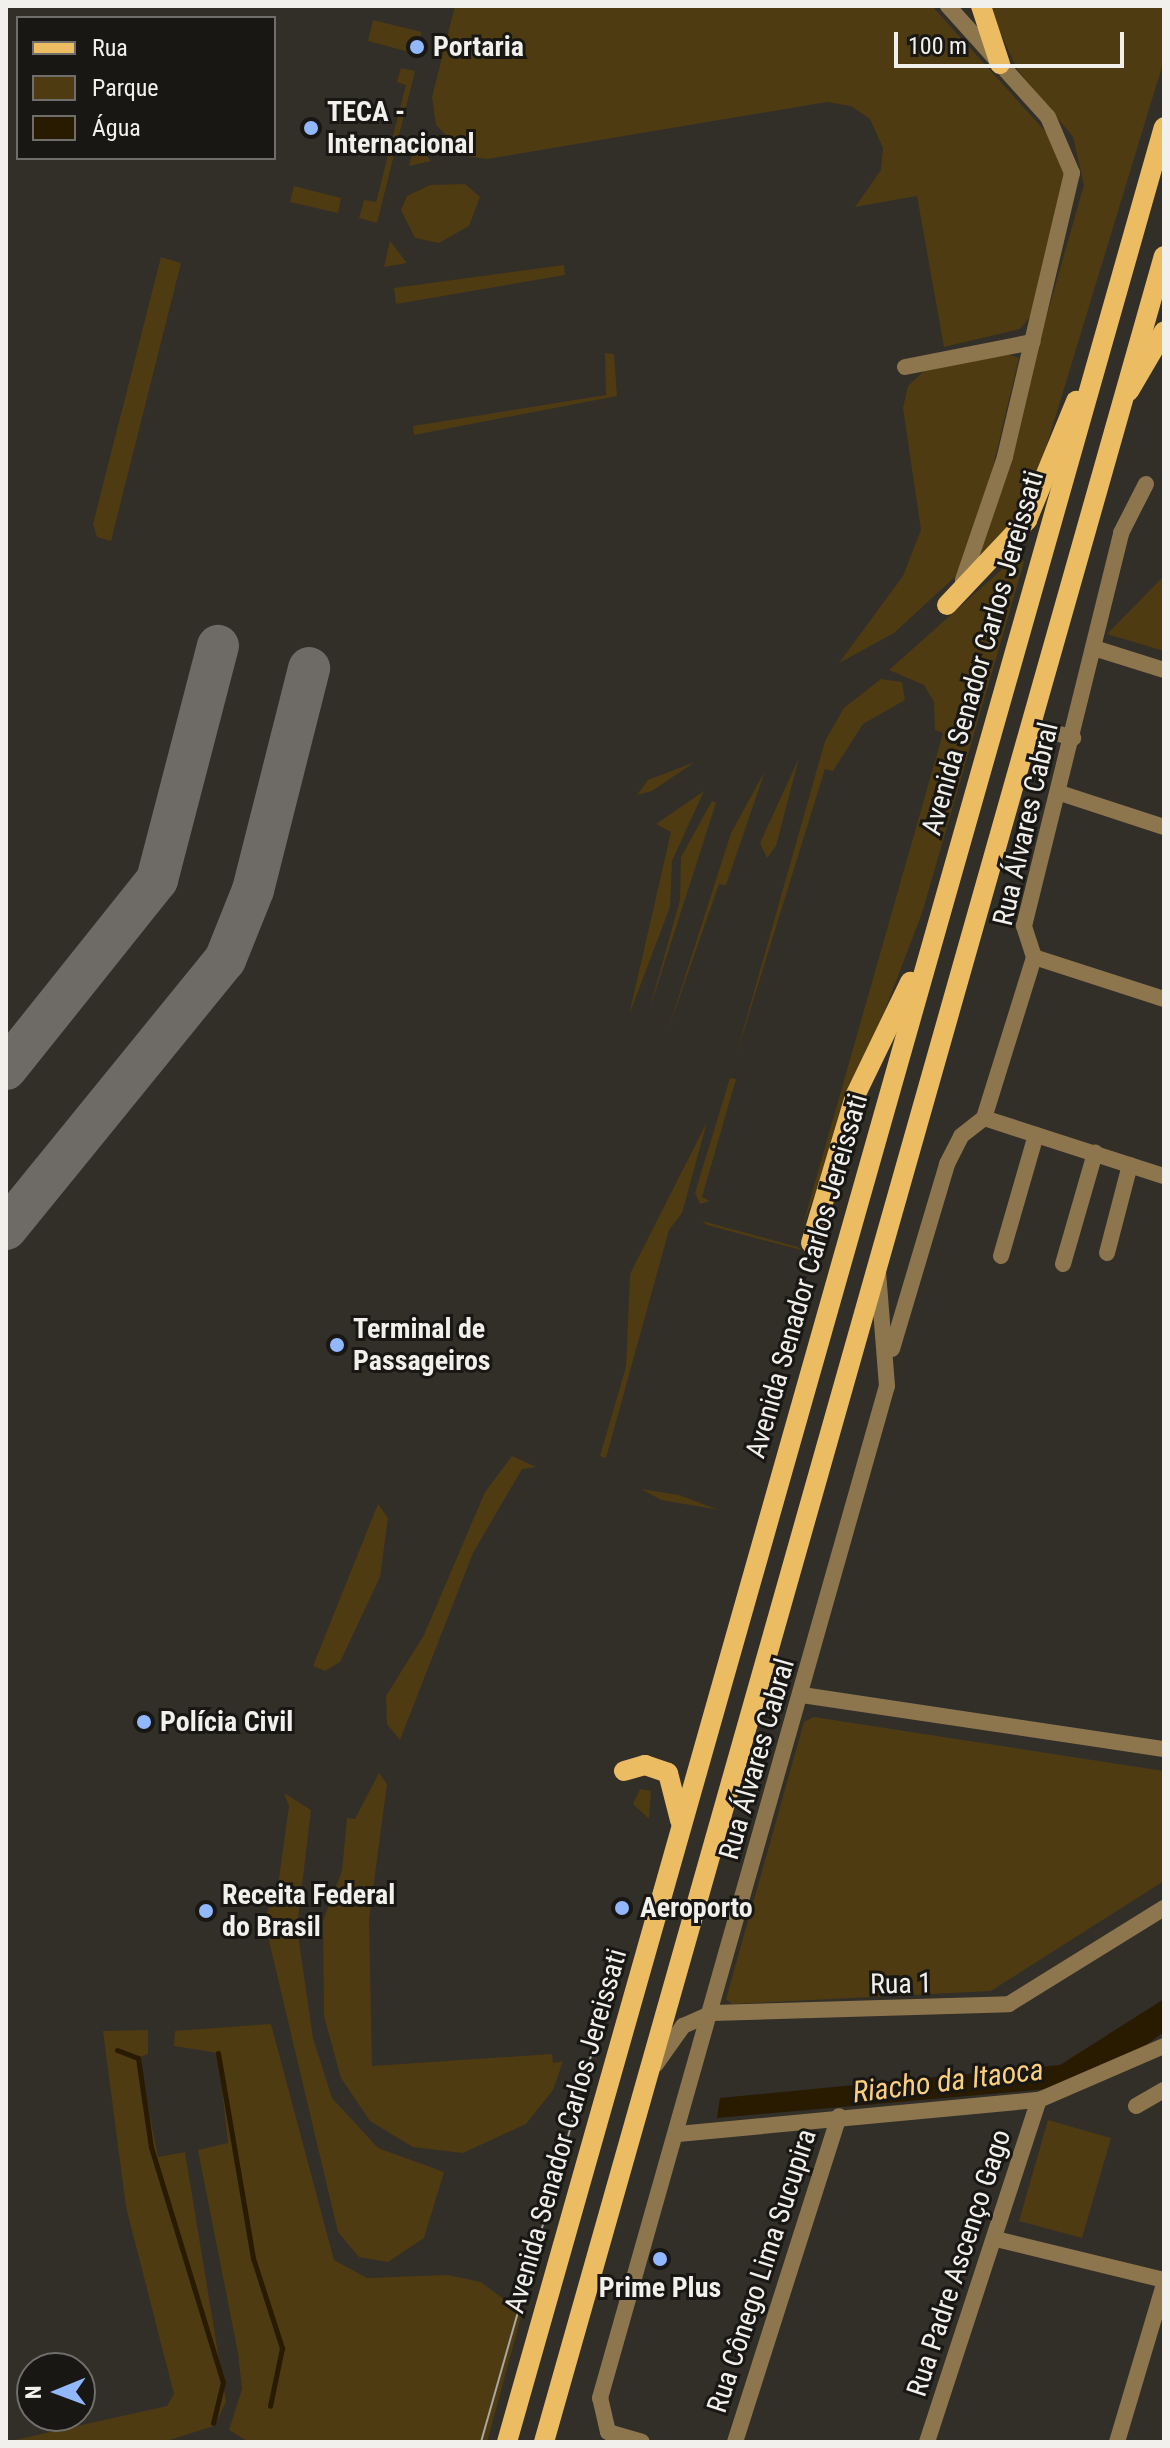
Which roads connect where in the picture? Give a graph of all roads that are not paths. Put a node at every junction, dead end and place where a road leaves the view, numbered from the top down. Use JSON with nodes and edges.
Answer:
{"nodes":[{"id":1,"x":948,"y":6,"type":"edge"},
{"id":2,"x":981,"y":6,"type":"edge"},
{"id":3,"x":1000,"y":64,"type":"junction"},
{"id":4,"x":1164,"y":127,"type":"edge"},
{"id":5,"x":1164,"y":256,"type":"edge"},
{"id":6,"x":1164,"y":331,"type":"edge"},
{"id":7,"x":1033,"y":342,"type":"junction"},
{"id":8,"x":1099,"y":346,"type":"junction"},
{"id":9,"x":905,"y":367,"type":"dead end"},
{"id":10,"x":1124,"y":397,"type":"junction"},
{"id":11,"x":1146,"y":484,"type":"dead end"},
{"id":12,"x":947,"y":605,"type":"joint"},
{"id":13,"x":1094,"y":648,"type":"junction"},
{"id":14,"x":1164,"y":670,"type":"edge"},
{"id":15,"x":1031,"y":726,"type":"junction"},
{"id":16,"x":1073,"y":738,"type":"junction"},
{"id":17,"x":1060,"y":793,"type":"junction"},
{"id":18,"x":1164,"y":827,"type":"edge"},
{"id":19,"x":934,"y":931,"type":"junction"},
{"id":20,"x":1034,"y":957,"type":"junction"},
{"id":21,"x":1164,"y":999,"type":"edge"},
{"id":22,"x":984,"y":1118,"type":"junction"},
{"id":23,"x":1036,"y":1135,"type":"junction"},
{"id":24,"x":1095,"y":1153,"type":"junction"},
{"id":25,"x":1130,"y":1165,"type":"junction"},
{"id":26,"x":1164,"y":1176,"type":"edge"},
{"id":27,"x":811,"y":1243,"type":"dead end"},
{"id":28,"x":1107,"y":1253,"type":"dead end"},
{"id":29,"x":1001,"y":1256,"type":"dead end"},
{"id":30,"x":1063,"y":1264,"type":"dead end"},
{"id":31,"x":878,"y":1271,"type":"junction"},
{"id":32,"x":888,"y":1363,"type":"junction"},
{"id":33,"x":802,"y":1695,"type":"junction"},
{"id":34,"x":1164,"y":1749,"type":"edge"},
{"id":35,"x":624,"y":1771,"type":"dead end"},
{"id":36,"x":681,"y":1829,"type":"junction"},
{"id":37,"x":1164,"y":1908,"type":"edge"},
{"id":38,"x":712,"y":2013,"type":"junction"},
{"id":39,"x":1164,"y":2046,"type":"edge"},
{"id":40,"x":645,"y":2083,"type":"junction"},
{"id":41,"x":1164,"y":2090,"type":"edge"},
{"id":42,"x":1039,"y":2100,"type":"junction"},
{"id":43,"x":1136,"y":2106,"type":"dead end"},
{"id":44,"x":839,"y":2116,"type":"junction"},
{"id":45,"x":678,"y":2134,"type":"junction"},
{"id":46,"x":996,"y":2239,"type":"junction"},
{"id":47,"x":1164,"y":2282,"type":"edge"},
{"id":48,"x":607,"y":2437,"type":"edge"},
{"id":49,"x":507,"y":2442,"type":"edge"},
{"id":50,"x":544,"y":2442,"type":"edge"},
{"id":51,"x":642,"y":2442,"type":"edge"},
{"id":52,"x":735,"y":2442,"type":"edge"},
{"id":53,"x":927,"y":2442,"type":"edge"},
{"id":54,"x":1117,"y":2442,"type":"edge"}],
"edges":[{"from":1,"to":3,"type":"street"},
{"from":2,"to":3,"type":"main road"},
{"from":3,"to":7,"type":"street"},
{"from":4,"to":8,"type":"main road","name":"Avenida Senador Carlos Jereissati"},
{"from":5,"to":10,"type":"main road"},
{"from":6,"to":10,"type":"main road"},
{"from":7,"to":9,"type":"street"},
{"from":7,"to":12,"type":"street"},
{"from":8,"to":12,"type":"main road"},
{"from":8,"to":19,"type":"main road","name":"Avenida Senador Carlos Jereissati"},
{"from":10,"to":15,"type":"main road"},
{"from":11,"to":13,"type":"street","name":"Rua Álvares Cabral"},
{"from":13,"to":14,"type":"street"},
{"from":13,"to":16,"type":"street","name":"Rua Álvares Cabral"},
{"from":15,"to":16,"type":"street"},
{"from":15,"to":31,"type":"main road"},
{"from":16,"to":17,"type":"street","name":"Rua Álvares Cabral"},
{"from":17,"to":18,"type":"street"},
{"from":17,"to":20,"type":"street","name":"Rua Álvares Cabral"},
{"from":19,"to":27,"type":"main road"},
{"from":19,"to":36,"type":"main road","name":"Avenida Senador Carlos Jereissati"},
{"from":20,"to":21,"type":"street"},
{"from":20,"to":22,"type":"street","name":"Rua Álvares Cabral"},
{"from":22,"to":23,"type":"street"},
{"from":22,"to":32,"type":"street","name":"Rua Álvares Cabral"},
{"from":23,"to":24,"type":"street"},
{"from":23,"to":29,"type":"street"},
{"from":24,"to":25,"type":"street"},
{"from":24,"to":30,"type":"street"},
{"from":25,"to":26,"type":"street"},
{"from":25,"to":28,"type":"street"},
{"from":31,"to":32,"type":"street","name":"Rua Álvares Cabral"},
{"from":31,"to":40,"type":"main road"},
{"from":32,"to":33,"type":"street","name":"Rua Álvares Cabral"},
{"from":33,"to":34,"type":"street"},
{"from":33,"to":38,"type":"street","name":"Rua Álvares Cabral"},
{"from":35,"to":36,"type":"main road"},
{"from":36,"to":49,"type":"main road","name":"Avenida Senador Carlos Jereissati"},
{"from":37,"to":38,"type":"street","name":"Rua 1"},
{"from":38,"to":40,"type":"street","name":"Rua 1"},
{"from":38,"to":45,"type":"street","name":"Rua Álvares Cabral"},
{"from":39,"to":42,"type":"street"},
{"from":40,"to":50,"type":"main road"},
{"from":41,"to":43,"type":"street"},
{"from":42,"to":44,"type":"street"},
{"from":42,"to":46,"type":"street","name":"Rua Padre Ascenço Gago"},
{"from":44,"to":45,"type":"street"},
{"from":44,"to":52,"type":"street","name":"Rua Cônego Lima Sucupira"},
{"from":45,"to":48,"type":"street","name":"Rua Álvares Cabral"},
{"from":46,"to":47,"type":"street"},
{"from":46,"to":53,"type":"street","name":"Rua Padre Ascenço Gago"},
{"from":47,"to":54,"type":"street"},
{"from":48,"to":51,"type":"street"}]}
